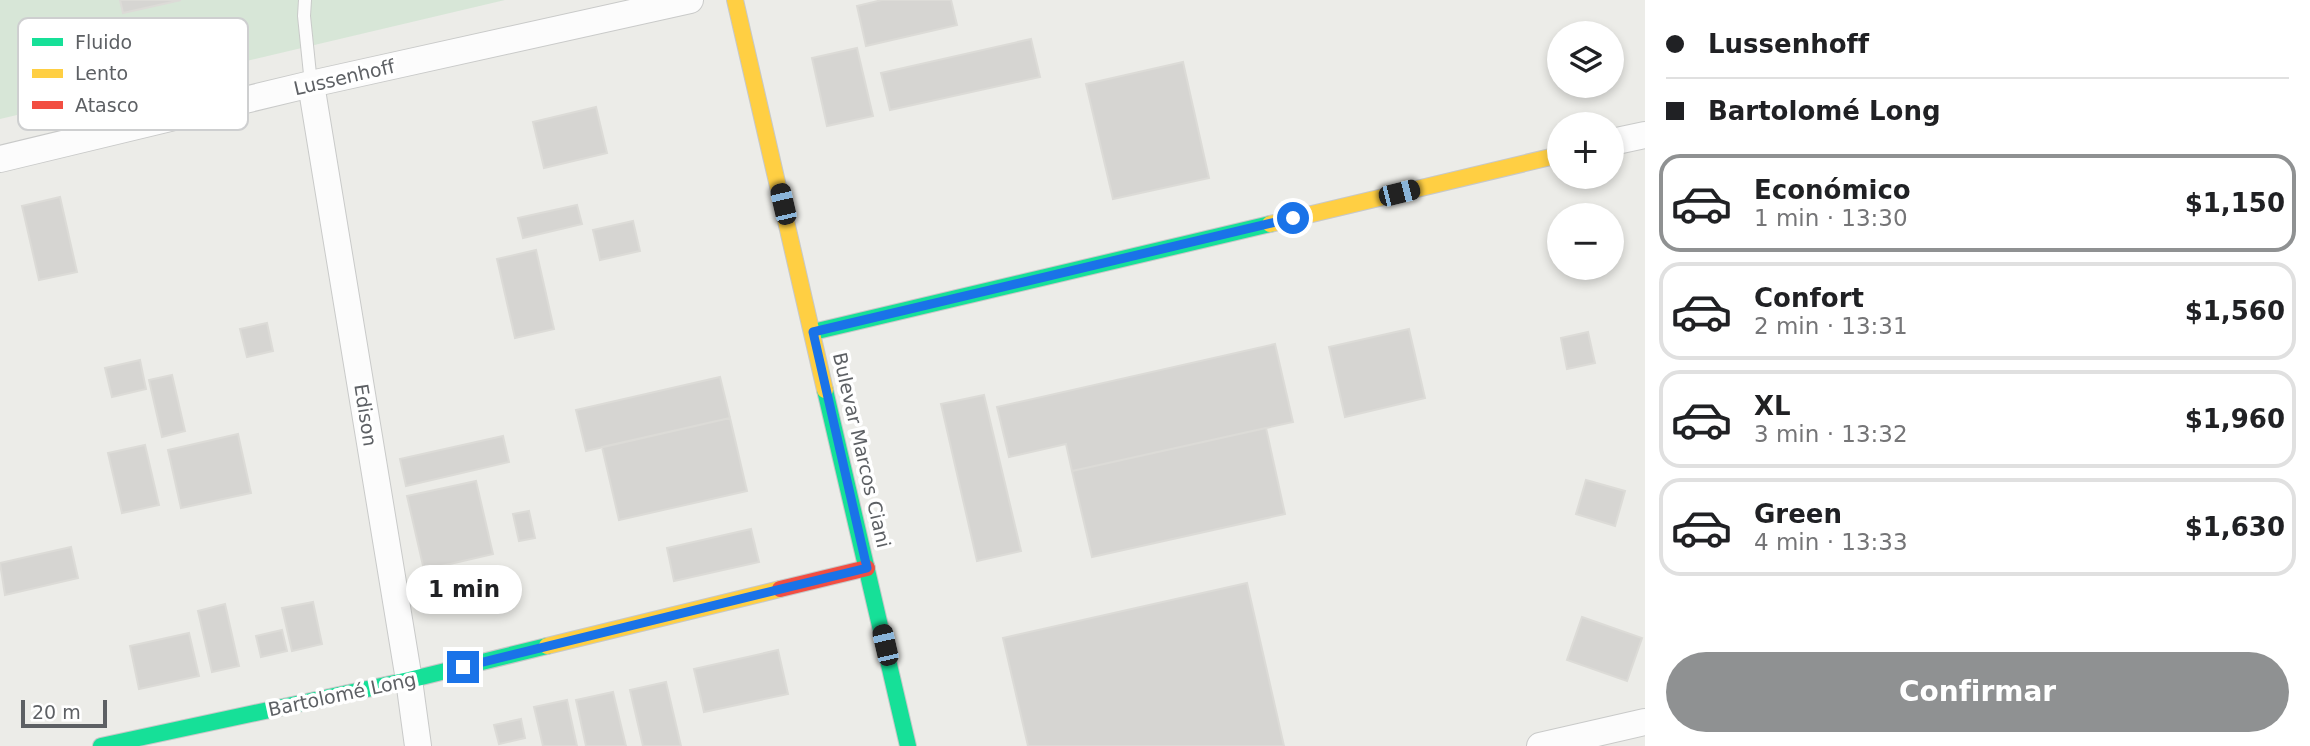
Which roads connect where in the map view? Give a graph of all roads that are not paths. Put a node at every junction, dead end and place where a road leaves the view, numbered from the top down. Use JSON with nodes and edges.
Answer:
{"nodes":[{"id":1,"x":305,"y":0,"type":"edge"},
{"id":2,"x":690,"y":0,"type":"edge"},
{"id":3,"x":734,"y":0,"type":"edge"},
{"id":4,"x":311,"y":84,"type":"junction"},
{"id":5,"x":248,"y":99,"type":"edge"},
{"id":6,"x":120,"y":130,"type":"edge"},
{"id":7,"x":1645,"y":135,"type":"edge"},
{"id":8,"x":1624,"y":139,"type":"edge"},
{"id":9,"x":1547,"y":158,"type":"edge"},
{"id":10,"x":0,"y":159,"type":"edge"},
{"id":11,"x":813,"y":332,"type":"junction"},
{"id":12,"x":867,"y":568,"type":"junction"},
{"id":13,"x":410,"y":680,"type":"junction"},
{"id":14,"x":1645,"y":722,"type":"edge"},
{"id":15,"x":101,"y":746,"type":"edge"},
{"id":16,"x":418,"y":746,"type":"edge"},
{"id":17,"x":908,"y":746,"type":"edge"},
{"id":18,"x":1540,"y":746,"type":"edge"}],
"edges":[{"from":1,"to":4,"type":"lane"},
{"from":2,"to":4,"type":"street","name":"Lussenhoff"},
{"from":3,"to":11,"type":"main road","name":"Bulevar Marcos Ciani"},
{"from":4,"to":5,"type":"street","name":"Lussenhoff"},
{"from":4,"to":13,"type":"street","name":"Edison"},
{"from":6,"to":10,"type":"street","name":"Lussenhoff"},
{"from":7,"to":8,"type":"street"},
{"from":9,"to":11,"type":"main road"},
{"from":11,"to":12,"type":"main road","name":"Bulevar Marcos Ciani"},
{"from":12,"to":13,"type":"main road","name":"Bartolomé Long"},
{"from":12,"to":17,"type":"main road","name":"Bulevar Marcos Ciani"},
{"from":13,"to":15,"type":"main road","name":"Bartolomé Long"},
{"from":13,"to":16,"type":"street","name":"Edison"},
{"from":14,"to":18,"type":"street"}]}
